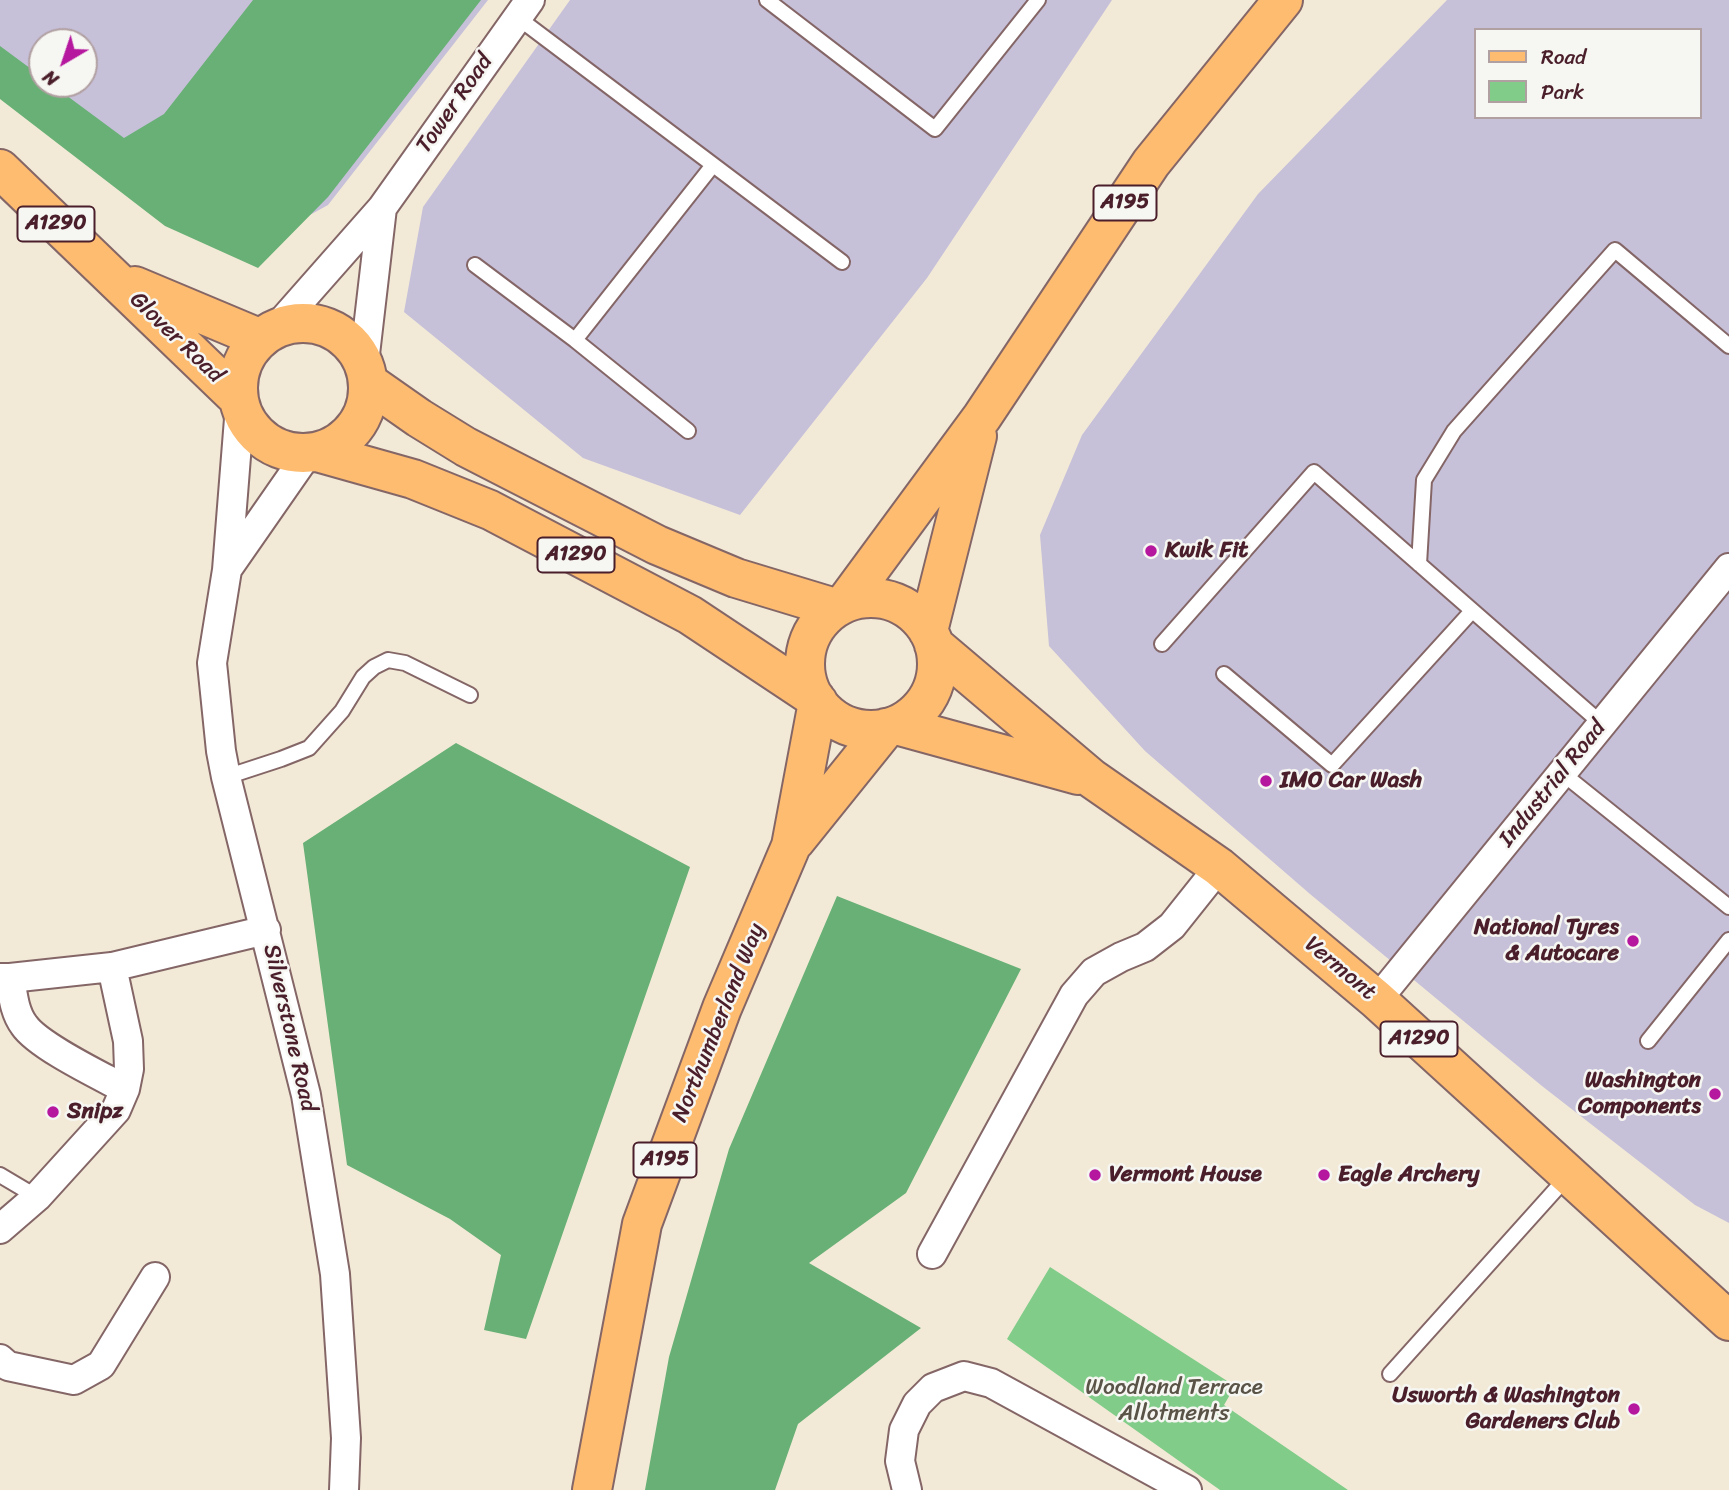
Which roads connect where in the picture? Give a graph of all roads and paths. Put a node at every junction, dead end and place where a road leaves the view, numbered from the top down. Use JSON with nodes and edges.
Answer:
{"nodes":[{"id":1,"x":767,"y":0,"type":"edge"},
{"id":2,"x":1038,"y":0,"type":"edge"},
{"id":3,"x":1283,"y":0,"type":"edge"},
{"id":4,"x":523,"y":9,"type":"edge"},
{"id":5,"x":713,"y":165,"type":"junction"},
{"id":6,"x":0,"y":169,"type":"edge"},
{"id":7,"x":382,"y":208,"type":"junction"},
{"id":8,"x":842,"y":262,"type":"dead end"},
{"id":9,"x":475,"y":265,"type":"dead end"},
{"id":10,"x":114,"y":277,"type":"junction"},
{"id":11,"x":269,"y":332,"type":"junction"},
{"id":12,"x":575,"y":340,"type":"junction"},
{"id":13,"x":1729,"y":346,"type":"edge"},
{"id":14,"x":366,"y":373,"type":"junction"},
{"id":15,"x":239,"y":402,"type":"junction"},
{"id":16,"x":982,"y":417,"type":"junction"},
{"id":17,"x":688,"y":430,"type":"dead end"},
{"id":18,"x":312,"y":453,"type":"junction"},
{"id":19,"x":1419,"y":564,"type":"junction"},
{"id":20,"x":1729,"y":568,"type":"edge"},
{"id":21,"x":227,"y":570,"type":"junction"},
{"id":22,"x":840,"y":605,"type":"junction"},
{"id":23,"x":1472,"y":611,"type":"junction"},
{"id":24,"x":931,"y":638,"type":"junction"},
{"id":25,"x":1162,"y":643,"type":"dead end"},
{"id":26,"x":1224,"y":674,"type":"dead end"},
{"id":27,"x":470,"y":695,"type":"dead end"},
{"id":28,"x":816,"y":700,"type":"junction"},
{"id":29,"x":1602,"y":724,"type":"junction"},
{"id":30,"x":891,"y":726,"type":"junction"},
{"id":31,"x":1562,"y":773,"type":"junction"},
{"id":32,"x":226,"y":777,"type":"junction"},
{"id":33,"x":1091,"y":778,"type":"junction"},
{"id":34,"x":791,"y":846,"type":"junction"},
{"id":35,"x":1219,"y":867,"type":"junction"},
{"id":36,"x":1729,"y":907,"type":"edge"},
{"id":37,"x":266,"y":930,"type":"junction"},
{"id":38,"x":1729,"y":940,"type":"edge"},
{"id":39,"x":112,"y":967,"type":"junction"},
{"id":40,"x":5,"y":978,"type":"edge"},
{"id":41,"x":1377,"y":1000,"type":"junction"},
{"id":42,"x":1648,"y":1041,"type":"dead end"},
{"id":43,"x":125,"y":1089,"type":"junction"},
{"id":44,"x":0,"y":1175,"type":"edge"},
{"id":45,"x":1568,"y":1175,"type":"junction"},
{"id":46,"x":37,"y":1198,"type":"junction"},
{"id":47,"x":0,"y":1229,"type":"edge"},
{"id":48,"x":933,"y":1254,"type":"dead end"},
{"id":49,"x":155,"y":1276,"type":"dead end"},
{"id":50,"x":1729,"y":1321,"type":"edge"},
{"id":51,"x":0,"y":1359,"type":"edge"},
{"id":52,"x":1390,"y":1374,"type":"dead end"},
{"id":53,"x":906,"y":1489,"type":"edge"},
{"id":54,"x":344,"y":1490,"type":"edge"},
{"id":55,"x":592,"y":1490,"type":"edge"},
{"id":56,"x":1187,"y":1490,"type":"edge"}],
"edges":[{"from":1,"to":2,"type":"lane"},
{"from":3,"to":16,"type":"main road","number":"A195"},
{"from":4,"to":5,"type":"lane"},
{"from":4,"to":7,"type":"street","name":"Tower Road"},
{"from":5,"to":8,"type":"lane"},
{"from":5,"to":12,"type":"lane"},
{"from":6,"to":10,"type":"main road","name":"Glover Road","number":"A1290"},
{"from":7,"to":11,"type":"street","name":"Tower Road"},
{"from":7,"to":14,"type":"street","name":"Tower Road"},
{"from":9,"to":12,"type":"lane"},
{"from":10,"to":11,"type":"main road","name":"Glover Road","number":"A1290"},
{"from":10,"to":15,"type":"main road","name":"Glover Road","number":"A1290"},
{"from":11,"to":14,"type":"main road","number":"A1290"},
{"from":11,"to":15,"type":"main road"},
{"from":12,"to":17,"type":"lane"},
{"from":13,"to":19,"type":"lane"},
{"from":14,"to":18,"type":"main road"},
{"from":14,"to":22,"type":"main road","number":"A1290"},
{"from":15,"to":18,"type":"main road","number":"A1290"},
{"from":15,"to":21,"type":"street","name":"Silverstone Road"},
{"from":16,"to":22,"type":"main road","number":"A195"},
{"from":16,"to":24,"type":"main road","number":"A195"},
{"from":18,"to":21,"type":"street","name":"Silverstone Road"},
{"from":18,"to":28,"type":"main road","number":"A1290"},
{"from":19,"to":23,"type":"lane"},
{"from":19,"to":25,"type":"lane"},
{"from":20,"to":29,"type":"street","name":"Industrial Road"},
{"from":21,"to":32,"type":"street","name":"Silverstone Road"},
{"from":22,"to":24,"type":"main road"},
{"from":22,"to":28,"type":"main road","number":"A195"},
{"from":23,"to":26,"type":"lane"},
{"from":23,"to":29,"type":"lane"},
{"from":24,"to":30,"type":"main road","number":"A195"},
{"from":24,"to":33,"type":"main road","name":"Vermont","number":"A1290"},
{"from":27,"to":32,"type":"lane"},
{"from":28,"to":30,"type":"main road"},
{"from":28,"to":34,"type":"main road","name":"Northumberland Way","number":"A195"},
{"from":29,"to":31,"type":"street","name":"Industrial Road"},
{"from":30,"to":33,"type":"main road","name":"Vermont","number":"A1290"},
{"from":30,"to":34,"type":"main road","name":"Northumberland Way","number":"A195"},
{"from":31,"to":36,"type":"lane"},
{"from":31,"to":41,"type":"street","name":"Industrial Road"},
{"from":32,"to":37,"type":"street","name":"Silverstone Road"},
{"from":33,"to":35,"type":"main road","name":"Vermont","number":"A1290"},
{"from":34,"to":55,"type":"main road","name":"Northumberland Way","number":"A195"},
{"from":35,"to":41,"type":"main road","name":"Vermont","number":"A1290"},
{"from":35,"to":48,"type":"street"},
{"from":37,"to":39,"type":"street"},
{"from":37,"to":54,"type":"street","name":"Silverstone Road"},
{"from":38,"to":42,"type":"lane"},
{"from":39,"to":40,"type":"street"},
{"from":39,"to":43,"type":"street"},
{"from":40,"to":43,"type":"street"},
{"from":41,"to":45,"type":"main road","name":"Vermont","number":"A1290"},
{"from":43,"to":46,"type":"street"},
{"from":44,"to":46,"type":"lane"},
{"from":45,"to":50,"type":"main road","name":"Vermont","number":"A1290"},
{"from":45,"to":52,"type":"lane"},
{"from":46,"to":47,"type":"street"},
{"from":49,"to":51,"type":"street"},
{"from":53,"to":56,"type":"street"}]}
